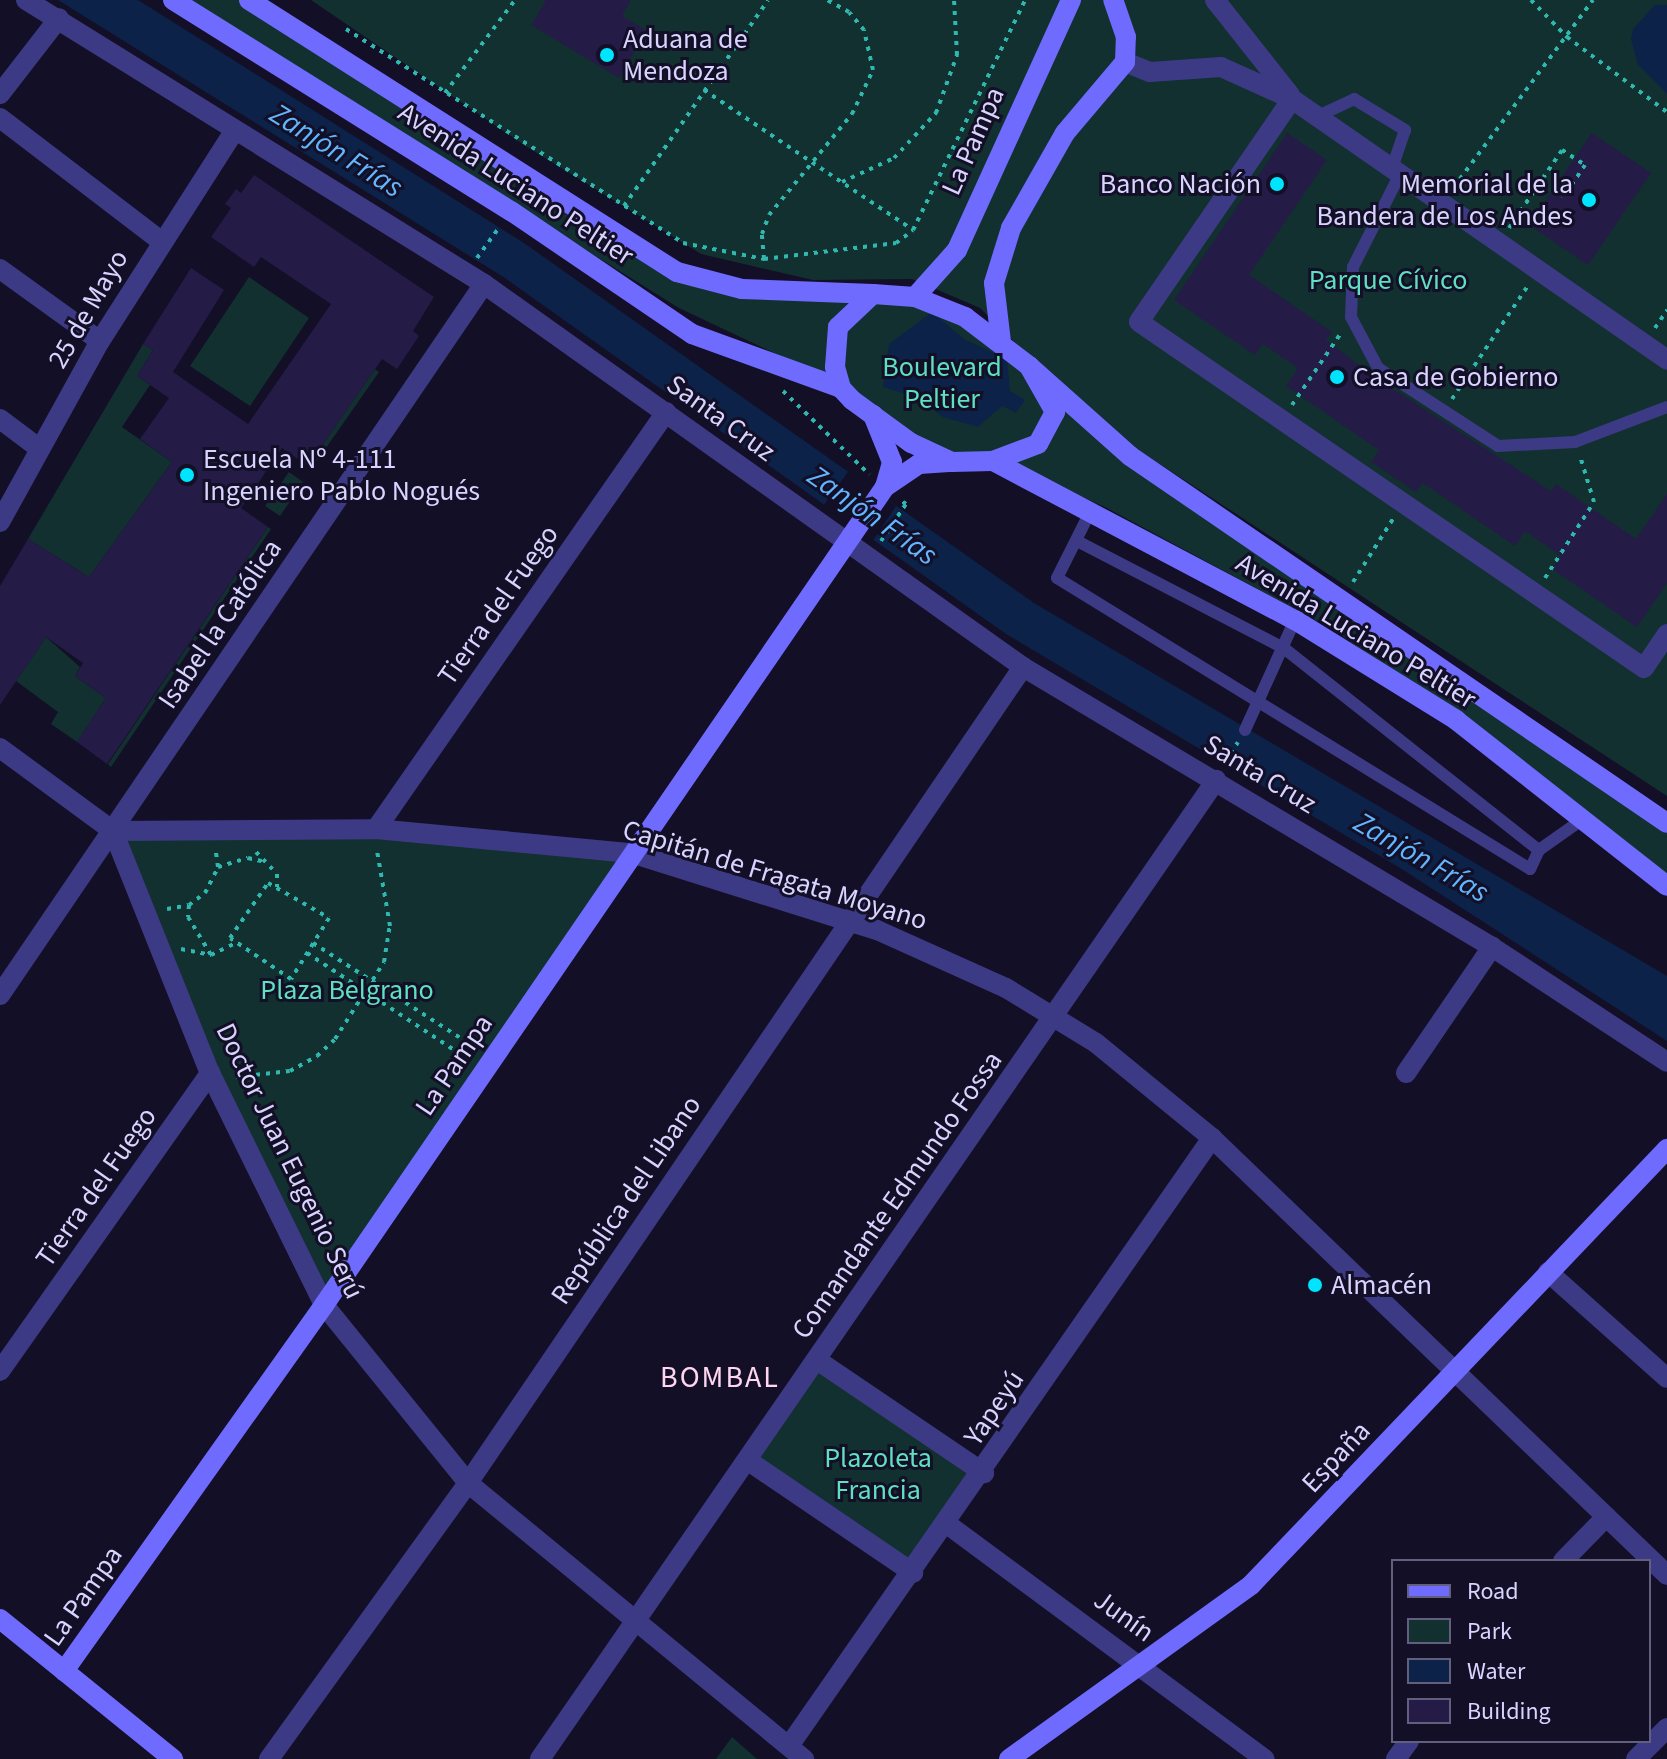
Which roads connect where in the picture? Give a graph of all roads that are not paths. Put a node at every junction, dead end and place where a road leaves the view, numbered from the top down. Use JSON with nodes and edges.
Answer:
{"nodes":[{"id":1,"x":26,"y":0,"type":"edge"},
{"id":2,"x":173,"y":0,"type":"edge"},
{"id":3,"x":249,"y":0,"type":"edge"},
{"id":4,"x":1071,"y":0,"type":"edge"},
{"id":5,"x":1113,"y":0,"type":"edge"},
{"id":6,"x":1215,"y":0,"type":"edge"},
{"id":7,"x":59,"y":18,"type":"junction"},
{"id":8,"x":1125,"y":62,"type":"junction"},
{"id":9,"x":0,"y":94,"type":"edge"},
{"id":10,"x":1292,"y":99,"type":"junction"},
{"id":11,"x":1318,"y":116,"type":"junction"},
{"id":12,"x":0,"y":118,"type":"edge"},
{"id":13,"x":235,"y":130,"type":"junction"},
{"id":14,"x":1396,"y":171,"type":"junction"},
{"id":15,"x":161,"y":241,"type":"junction"},
{"id":16,"x":0,"y":269,"type":"edge"},
{"id":17,"x":484,"y":284,"type":"junction"},
{"id":18,"x":873,"y":294,"type":"junction"},
{"id":19,"x":915,"y":297,"type":"junction"},
{"id":20,"x":100,"y":341,"type":"junction"},
{"id":21,"x":1001,"y":342,"type":"junction"},
{"id":22,"x":1667,"y":360,"type":"edge"},
{"id":23,"x":1029,"y":366,"type":"junction"},
{"id":24,"x":841,"y":388,"type":"junction"},
{"id":25,"x":1667,"y":407,"type":"edge"},
{"id":26,"x":666,"y":412,"type":"junction"},
{"id":27,"x":873,"y":415,"type":"junction"},
{"id":28,"x":0,"y":419,"type":"edge"},
{"id":29,"x":40,"y":449,"type":"junction"},
{"id":30,"x":993,"y":461,"type":"junction"},
{"id":31,"x":952,"y":462,"type":"junction"},
{"id":32,"x":882,"y":490,"type":"junction"},
{"id":33,"x":1089,"y":514,"type":"junction"},
{"id":34,"x":0,"y":522,"type":"edge"},
{"id":35,"x":851,"y":536,"type":"junction"},
{"id":36,"x":1077,"y":541,"type":"junction"},
{"id":37,"x":1295,"y":620,"type":"junction"},
{"id":38,"x":1667,"y":634,"type":"edge"},
{"id":39,"x":1285,"y":649,"type":"junction"},
{"id":40,"x":1023,"y":667,"type":"junction"},
{"id":41,"x":1261,"y":704,"type":"junction"},
{"id":42,"x":1245,"y":730,"type":"road end"},
{"id":43,"x":0,"y":748,"type":"edge"},
{"id":44,"x":1220,"y":773,"type":"junction"},
{"id":45,"x":1583,"y":819,"type":"junction"},
{"id":46,"x":1667,"y":823,"type":"edge"},
{"id":47,"x":113,"y":831,"type":"junction"},
{"id":48,"x":374,"y":835,"type":"junction"},
{"id":49,"x":1539,"y":850,"type":"junction"},
{"id":50,"x":631,"y":853,"type":"junction"},
{"id":51,"x":1667,"y":886,"type":"edge"},
{"id":52,"x":849,"y":921,"type":"junction"},
{"id":53,"x":1492,"y":947,"type":"junction"},
{"id":54,"x":0,"y":995,"type":"edge"},
{"id":55,"x":1055,"y":1015,"type":"junction"},
{"id":56,"x":1667,"y":1062,"type":"edge"},
{"id":57,"x":1406,"y":1073,"type":"dead end"},
{"id":58,"x":217,"y":1076,"type":"junction"},
{"id":59,"x":1212,"y":1138,"type":"junction"},
{"id":60,"x":1667,"y":1149,"type":"edge"},
{"id":61,"x":1548,"y":1272,"type":"junction"},
{"id":62,"x":324,"y":1305,"type":"junction"},
{"id":63,"x":817,"y":1360,"type":"junction"},
{"id":64,"x":0,"y":1371,"type":"edge"},
{"id":65,"x":1453,"y":1371,"type":"junction"},
{"id":66,"x":1667,"y":1378,"type":"edge"},
{"id":67,"x":747,"y":1460,"type":"junction"},
{"id":68,"x":984,"y":1473,"type":"junction"},
{"id":69,"x":468,"y":1483,"type":"junction"},
{"id":70,"x":1606,"y":1517,"type":"junction"},
{"id":71,"x":947,"y":1524,"type":"junction"},
{"id":72,"x":1565,"y":1559,"type":"edge"},
{"id":73,"x":1650,"y":1559,"type":"edge"},
{"id":74,"x":1651,"y":1560,"type":"edge"},
{"id":75,"x":913,"y":1573,"type":"junction"},
{"id":76,"x":1667,"y":1575,"type":"edge"},
{"id":77,"x":0,"y":1619,"type":"edge"},
{"id":78,"x":636,"y":1622,"type":"junction"},
{"id":79,"x":1142,"y":1663,"type":"junction"},
{"id":80,"x":64,"y":1671,"type":"junction"},
{"id":81,"x":1667,"y":1728,"type":"edge"},
{"id":82,"x":796,"y":1752,"type":"edge"},
{"id":83,"x":173,"y":1759,"type":"edge"},
{"id":84,"x":269,"y":1759,"type":"edge"},
{"id":85,"x":540,"y":1759,"type":"edge"},
{"id":86,"x":1009,"y":1759,"type":"edge"},
{"id":87,"x":1265,"y":1759,"type":"edge"},
{"id":88,"x":1636,"y":1759,"type":"edge"}],
"edges":[{"from":1,"to":7,"type":"street","name":"Santa Cruz"},
{"from":2,"to":24,"type":"main road","name":"Avenida Luciano Peltier"},
{"from":3,"to":18,"type":"main road","name":"Avenida Luciano Peltier"},
{"from":4,"to":19,"type":"main road","name":"La Pampa"},
{"from":5,"to":8,"type":"main road"},
{"from":6,"to":10,"type":"street"},
{"from":7,"to":9,"type":"street"},
{"from":7,"to":13,"type":"street","name":"Santa Cruz"},
{"from":8,"to":10,"type":"street"},
{"from":8,"to":21,"type":"main road"},
{"from":10,"to":11,"type":"street"},
{"from":10,"to":38,"type":"street"},
{"from":11,"to":14,"type":"street"},
{"from":11,"to":14,"type":"lane"},
{"from":12,"to":15,"type":"street"},
{"from":13,"to":15,"type":"street","name":"25 de Mayo"},
{"from":13,"to":17,"type":"street","name":"Santa Cruz"},
{"from":14,"to":22,"type":"street"},
{"from":14,"to":25,"type":"lane"},
{"from":15,"to":20,"type":"street","name":"25 de Mayo"},
{"from":16,"to":20,"type":"street"},
{"from":17,"to":26,"type":"street","name":"Santa Cruz"},
{"from":17,"to":47,"type":"street","name":"Isabel la Católica"},
{"from":18,"to":19,"type":"main road"},
{"from":18,"to":24,"type":"main road"},
{"from":19,"to":21,"type":"main road"},
{"from":20,"to":29,"type":"street","name":"25 de Mayo"},
{"from":21,"to":23,"type":"main road"},
{"from":23,"to":30,"type":"main road"},
{"from":23,"to":46,"type":"main road","name":"Avenida Luciano Peltier"},
{"from":24,"to":27,"type":"main road"},
{"from":26,"to":35,"type":"street","name":"Santa Cruz"},
{"from":26,"to":48,"type":"street","name":"Tierra del Fuego"},
{"from":27,"to":31,"type":"main road"},
{"from":27,"to":32,"type":"main road"},
{"from":28,"to":29,"type":"street"},
{"from":29,"to":34,"type":"street","name":"25 de Mayo"},
{"from":30,"to":31,"type":"main road"},
{"from":30,"to":33,"type":"main road","name":"Avenida Luciano Peltier"},
{"from":31,"to":32,"type":"main road","name":"La Pampa"},
{"from":32,"to":35,"type":"main road","name":"La Pampa"},
{"from":33,"to":36,"type":"lane"},
{"from":33,"to":37,"type":"main road","name":"Avenida Luciano Peltier"},
{"from":35,"to":40,"type":"street","name":"Santa Cruz"},
{"from":35,"to":50,"type":"main road","name":"La Pampa"},
{"from":36,"to":39,"type":"lane"},
{"from":36,"to":41,"type":"lane"},
{"from":37,"to":39,"type":"lane"},
{"from":37,"to":45,"type":"main road","name":"Avenida Luciano Peltier"},
{"from":39,"to":41,"type":"lane"},
{"from":39,"to":49,"type":"lane"},
{"from":40,"to":44,"type":"street","name":"Santa Cruz"},
{"from":40,"to":52,"type":"street","name":"República del Libano"},
{"from":41,"to":42,"type":"lane"},
{"from":41,"to":49,"type":"lane"},
{"from":43,"to":47,"type":"street"},
{"from":44,"to":53,"type":"street","name":"Santa Cruz"},
{"from":44,"to":55,"type":"street","name":"Comandante Edmundo Fossa"},
{"from":45,"to":49,"type":"lane"},
{"from":45,"to":51,"type":"main road","name":"Avenida Luciano Peltier"},
{"from":47,"to":48,"type":"street","name":"Capitán de Fragata Moyano"},
{"from":47,"to":54,"type":"street","name":"Isabel la Católica"},
{"from":47,"to":58,"type":"street","name":"Doctor Juan Eugenio Serú"},
{"from":48,"to":50,"type":"street","name":"Capitán de Fragata Moyano"},
{"from":50,"to":52,"type":"street","name":"Capitán de Fragata Moyano"},
{"from":50,"to":62,"type":"main road","name":"La Pampa"},
{"from":52,"to":55,"type":"street","name":"Capitán de Fragata Moyano"},
{"from":52,"to":69,"type":"street","name":"República del Libano"},
{"from":53,"to":56,"type":"street","name":"Santa Cruz"},
{"from":53,"to":57,"type":"street"},
{"from":55,"to":59,"type":"street","name":"Capitán de Fragata Moyano"},
{"from":55,"to":63,"type":"street","name":"Comandante Edmundo Fossa"},
{"from":58,"to":62,"type":"street","name":"Doctor Juan Eugenio Serú"},
{"from":58,"to":64,"type":"street","name":"Tierra del Fuego"},
{"from":59,"to":65,"type":"street","name":"Capitán de Fragata Moyano"},
{"from":59,"to":68,"type":"street","name":"Yapeyú"},
{"from":60,"to":61,"type":"main road","name":"España"},
{"from":61,"to":65,"type":"main road","name":"España"},
{"from":61,"to":66,"type":"street"},
{"from":62,"to":69,"type":"street","name":"Doctor Juan Eugenio Serú"},
{"from":62,"to":80,"type":"main road","name":"La Pampa"},
{"from":63,"to":67,"type":"street","name":"Comandante Edmundo Fossa"},
{"from":63,"to":68,"type":"street"},
{"from":65,"to":70,"type":"street","name":"Capitán de Fragata Moyano"},
{"from":65,"to":79,"type":"main road","name":"España"},
{"from":67,"to":75,"type":"street"},
{"from":67,"to":78,"type":"street","name":"Comandante Edmundo Fossa"},
{"from":68,"to":71,"type":"street","name":"Yapeyú"},
{"from":69,"to":78,"type":"street","name":"Doctor Juan Eugenio Serú"},
{"from":69,"to":84,"type":"street","name":"República del Libano"},
{"from":70,"to":72,"type":"street"},
{"from":70,"to":73,"type":"street","name":"Capitán de Fragata Moyano"},
{"from":71,"to":75,"type":"street","name":"Yapeyú"},
{"from":71,"to":79,"type":"street","name":"Junín"},
{"from":74,"to":76,"type":"street","name":"Capitán de Fragata Moyano"},
{"from":75,"to":82,"type":"street","name":"Yapeyú"},
{"from":77,"to":80,"type":"main road"},
{"from":78,"to":82,"type":"street","name":"Doctor Juan Eugenio Serú"},
{"from":78,"to":85,"type":"street","name":"Comandante Edmundo Fossa"},
{"from":79,"to":86,"type":"main road","name":"España"},
{"from":79,"to":87,"type":"street","name":"Junín"},
{"from":80,"to":83,"type":"main road"},
{"from":81,"to":88,"type":"street"}]}
